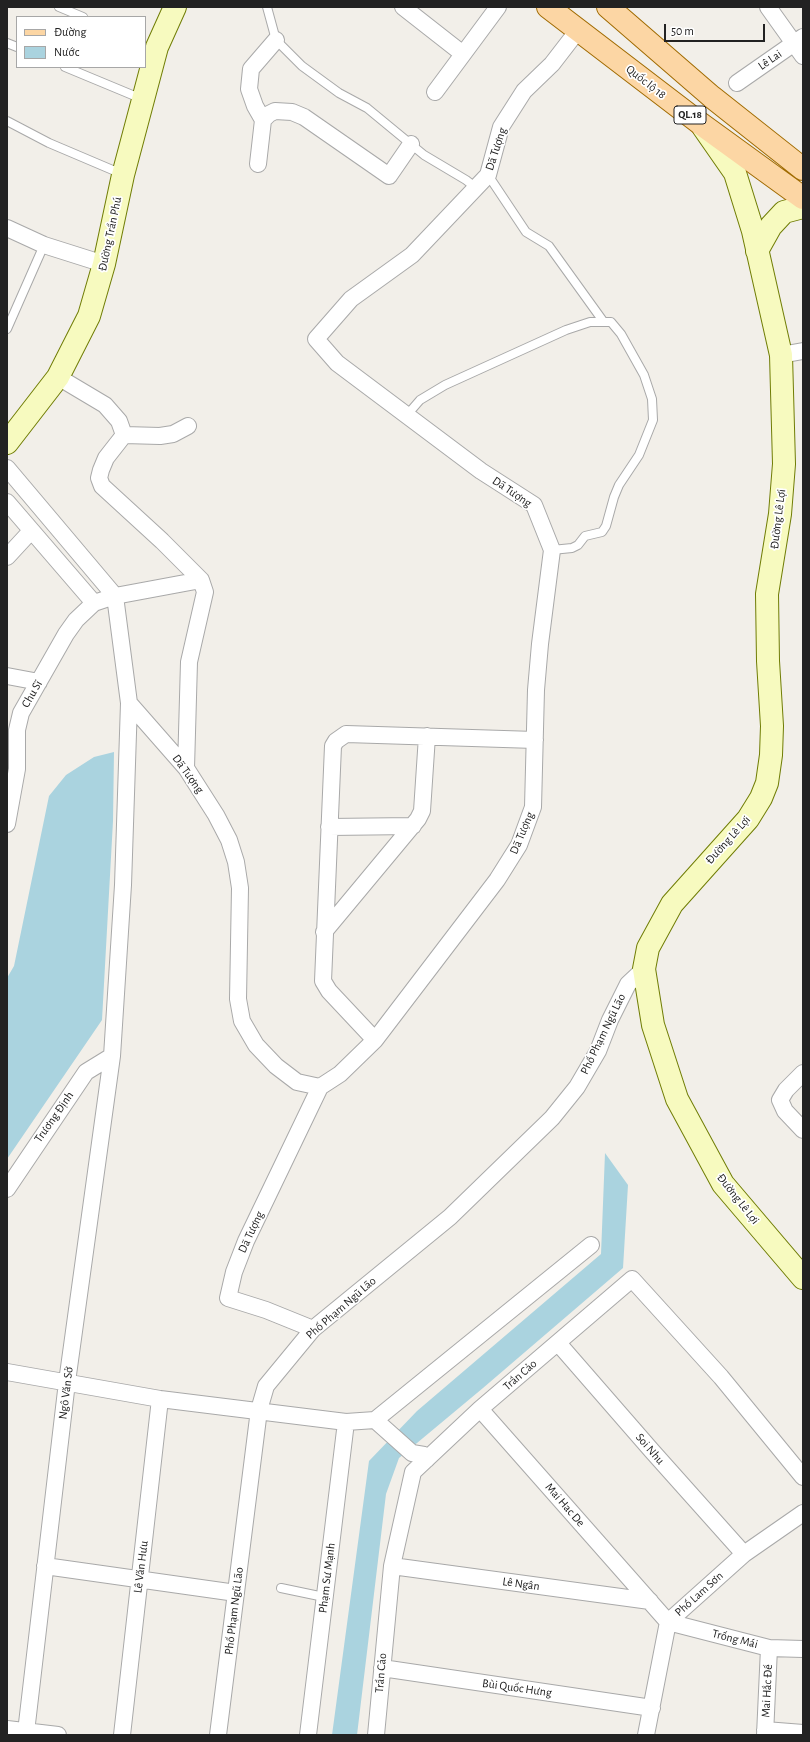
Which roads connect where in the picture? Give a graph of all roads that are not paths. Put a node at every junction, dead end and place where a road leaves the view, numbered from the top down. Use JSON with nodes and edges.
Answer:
{"nodes":[{"id":1,"x":59,"y":7,"type":"edge"},
{"id":2,"x":175,"y":7,"type":"edge"},
{"id":3,"x":267,"y":7,"type":"edge"},
{"id":4,"x":403,"y":7,"type":"edge"},
{"id":5,"x":498,"y":7,"type":"edge"},
{"id":6,"x":548,"y":7,"type":"edge"},
{"id":7,"x":608,"y":7,"type":"edge"},
{"id":8,"x":768,"y":7,"type":"edge"},
{"id":9,"x":81,"y":16,"type":"edge"},
{"id":10,"x":579,"y":29,"type":"junction"},
{"id":11,"x":276,"y":40,"type":"junction"},
{"id":12,"x":7,"y":42,"type":"edge"},
{"id":13,"x":800,"y":45,"type":"edge"},
{"id":14,"x":16,"y":46,"type":"edge"},
{"id":15,"x":463,"y":54,"type":"junction"},
{"id":16,"x":67,"y":68,"type":"edge"},
{"id":17,"x":737,"y":83,"type":"dead end"},
{"id":18,"x":435,"y":92,"type":"dead end"},
{"id":19,"x":142,"y":100,"type":"junction"},
{"id":20,"x":263,"y":120,"type":"junction"},
{"id":21,"x":7,"y":121,"type":"edge"},
{"id":22,"x":701,"y":124,"type":"junction"},
{"id":23,"x":411,"y":144,"type":"junction"},
{"id":24,"x":801,"y":163,"type":"edge"},
{"id":25,"x":258,"y":164,"type":"dead end"},
{"id":26,"x":123,"y":175,"type":"junction"},
{"id":27,"x":488,"y":175,"type":"junction"},
{"id":28,"x":475,"y":187,"type":"junction"},
{"id":29,"x":803,"y":198,"type":"edge"},
{"id":30,"x":803,"y":207,"type":"edge"},
{"id":31,"x":7,"y":228,"type":"edge"},
{"id":32,"x":44,"y":246,"type":"junction"},
{"id":33,"x":757,"y":250,"type":"junction"},
{"id":34,"x":104,"y":264,"type":"junction"},
{"id":35,"x":603,"y":321,"type":"junction"},
{"id":36,"x":7,"y":329,"type":"edge"},
{"id":37,"x":803,"y":351,"type":"edge"},
{"id":38,"x":781,"y":355,"type":"junction"},
{"id":39,"x":58,"y":377,"type":"junction"},
{"id":40,"x":407,"y":415,"type":"junction"},
{"id":41,"x":188,"y":426,"type":"dead end"},
{"id":42,"x":124,"y":435,"type":"junction"},
{"id":43,"x":7,"y":443,"type":"edge"},
{"id":44,"x":7,"y":468,"type":"edge"},
{"id":45,"x":7,"y":502,"type":"edge"},
{"id":46,"x":31,"y":531,"type":"junction"},
{"id":47,"x":552,"y":550,"type":"junction"},
{"id":48,"x":7,"y":557,"type":"edge"},
{"id":49,"x":201,"y":580,"type":"junction"},
{"id":50,"x":115,"y":596,"type":"junction"},
{"id":51,"x":94,"y":603,"type":"junction"},
{"id":52,"x":7,"y":676,"type":"edge"},
{"id":53,"x":39,"y":682,"type":"junction"},
{"id":54,"x":129,"y":703,"type":"junction"},
{"id":55,"x":427,"y":736,"type":"junction"},
{"id":56,"x":534,"y":740,"type":"junction"},
{"id":57,"x":186,"y":768,"type":"junction"},
{"id":58,"x":12,"y":769,"type":"edge"},
{"id":59,"x":7,"y":824,"type":"edge"},
{"id":60,"x":413,"y":826,"type":"junction"},
{"id":61,"x":329,"y":827,"type":"junction"},
{"id":62,"x":324,"y":932,"type":"junction"},
{"id":63,"x":644,"y":969,"type":"junction"},
{"id":64,"x":375,"y":1040,"type":"junction"},
{"id":65,"x":112,"y":1056,"type":"junction"},
{"id":66,"x":803,"y":1073,"type":"edge"},
{"id":67,"x":320,"y":1087,"type":"junction"},
{"id":68,"x":803,"y":1130,"type":"edge"},
{"id":69,"x":7,"y":1189,"type":"edge"},
{"id":70,"x":591,"y":1245,"type":"dead end"},
{"id":71,"x":803,"y":1278,"type":"edge"},
{"id":72,"x":313,"y":1329,"type":"junction"},
{"id":73,"x":558,"y":1343,"type":"junction"},
{"id":74,"x":7,"y":1372,"type":"edge"},
{"id":75,"x":67,"y":1382,"type":"junction"},
{"id":76,"x":160,"y":1399,"type":"junction"},
{"id":77,"x":480,"y":1409,"type":"junction"},
{"id":78,"x":259,"y":1410,"type":"junction"},
{"id":79,"x":346,"y":1422,"type":"junction"},
{"id":80,"x":378,"y":1423,"type":"junction"},
{"id":81,"x":427,"y":1459,"type":"junction"},
{"id":82,"x":803,"y":1477,"type":"edge"},
{"id":83,"x":803,"y":1513,"type":"edge"},
{"id":84,"x":744,"y":1554,"type":"junction"},
{"id":85,"x":45,"y":1566,"type":"junction"},
{"id":86,"x":392,"y":1566,"type":"junction"},
{"id":87,"x":139,"y":1580,"type":"junction"},
{"id":88,"x":281,"y":1588,"type":"dead end"},
{"id":89,"x":236,"y":1593,"type":"junction"},
{"id":90,"x":324,"y":1597,"type":"junction"},
{"id":91,"x":650,"y":1601,"type":"junction"},
{"id":92,"x":668,"y":1622,"type":"junction"},
{"id":93,"x":769,"y":1648,"type":"junction"},
{"id":94,"x":803,"y":1649,"type":"edge"},
{"id":95,"x":382,"y":1668,"type":"junction"},
{"id":96,"x":652,"y":1708,"type":"junction"},
{"id":97,"x":7,"y":1729,"type":"edge"},
{"id":98,"x":26,"y":1732,"type":"junction"},
{"id":99,"x":765,"y":1733,"type":"edge"},
{"id":100,"x":803,"y":1733,"type":"edge"},
{"id":101,"x":58,"y":1735,"type":"edge"},
{"id":102,"x":122,"y":1735,"type":"edge"},
{"id":103,"x":218,"y":1735,"type":"edge"},
{"id":104,"x":308,"y":1735,"type":"edge"},
{"id":105,"x":376,"y":1735,"type":"edge"},
{"id":106,"x":646,"y":1735,"type":"edge"}],
"edges":[{"from":1,"to":9,"type":"lane"},
{"from":2,"to":19,"type":"street","name":"Đường Trần Phú"},
{"from":3,"to":11,"type":"lane"},
{"from":4,"to":15,"type":"street"},
{"from":5,"to":15,"type":"street"},
{"from":6,"to":10,"type":"main road","name":"Quốc lộ 18","number":"QL.18"},
{"from":7,"to":24,"type":"main road","number":"QL.18"},
{"from":8,"to":13,"type":"street"},
{"from":10,"to":22,"type":"main road","name":"Quốc lộ 18","number":"QL.18"},
{"from":10,"to":27,"type":"street","name":"Dã Tượng"},
{"from":11,"to":20,"type":"street"},
{"from":11,"to":23,"type":"lane"},
{"from":12,"to":14,"type":"lane"},
{"from":13,"to":17,"type":"street","name":"Lê Lai"},
{"from":15,"to":18,"type":"street"},
{"from":16,"to":19,"type":"lane"},
{"from":19,"to":26,"type":"street","name":"Đường Trần Phú"},
{"from":20,"to":23,"type":"street"},
{"from":20,"to":25,"type":"street"},
{"from":21,"to":26,"type":"lane"},
{"from":22,"to":29,"type":"main road","name":"Quốc lộ 18","number":"QL.18"},
{"from":22,"to":33,"type":"street","name":"Đường Lê Lợi"},
{"from":23,"to":28,"type":"lane"},
{"from":26,"to":34,"type":"street","name":"Đường Trần Phú"},
{"from":27,"to":28,"type":"street","name":"Dã Tượng"},
{"from":27,"to":35,"type":"lane"},
{"from":28,"to":40,"type":"street","name":"Dã Tượng"},
{"from":30,"to":33,"type":"street"},
{"from":31,"to":32,"type":"street"},
{"from":32,"to":34,"type":"street"},
{"from":32,"to":36,"type":"lane"},
{"from":33,"to":38,"type":"street","name":"Đường Lê Lợi"},
{"from":34,"to":39,"type":"street","name":"Đường Trần Phú"},
{"from":35,"to":40,"type":"lane"},
{"from":35,"to":47,"type":"lane"},
{"from":37,"to":38,"type":"street"},
{"from":38,"to":63,"type":"street","name":"Đường Lê Lợi"},
{"from":39,"to":42,"type":"street"},
{"from":39,"to":43,"type":"street","name":"Đường Trần Phú"},
{"from":40,"to":47,"type":"street","name":"Dã Tượng"},
{"from":41,"to":42,"type":"street"},
{"from":42,"to":49,"type":"street"},
{"from":44,"to":50,"type":"street"},
{"from":45,"to":46,"type":"street"},
{"from":46,"to":48,"type":"street"},
{"from":46,"to":51,"type":"street"},
{"from":47,"to":56,"type":"street","name":"Dã Tượng"},
{"from":49,"to":50,"type":"street","name":"Chu Sĩ"},
{"from":49,"to":57,"type":"street"},
{"from":50,"to":51,"type":"street","name":"Chu Sĩ"},
{"from":50,"to":54,"type":"street"},
{"from":51,"to":53,"type":"street","name":"Chu Sĩ"},
{"from":52,"to":53,"type":"street"},
{"from":53,"to":58,"type":"street","name":"Chu Sĩ"},
{"from":54,"to":57,"type":"street","name":"Dã Tượng"},
{"from":54,"to":65,"type":"street","name":"Ngô Văn Sở"},
{"from":55,"to":56,"type":"street"},
{"from":55,"to":60,"type":"street"},
{"from":55,"to":61,"type":"street"},
{"from":56,"to":64,"type":"street","name":"Dã Tượng"},
{"from":57,"to":67,"type":"street","name":"Dã Tượng"},
{"from":58,"to":59,"type":"street","name":"Chu Sĩ"},
{"from":60,"to":61,"type":"street"},
{"from":60,"to":62,"type":"street"},
{"from":61,"to":62,"type":"street"},
{"from":62,"to":64,"type":"street"},
{"from":63,"to":71,"type":"street","name":"Đường Lê Lợi"},
{"from":63,"to":72,"type":"street","name":"Phố Phạm Ngũ Lão"},
{"from":64,"to":67,"type":"street","name":"Dã Tượng"},
{"from":65,"to":69,"type":"street","name":"Trương Định"},
{"from":65,"to":75,"type":"street","name":"Ngô Văn Sở"},
{"from":66,"to":68,"type":"street"},
{"from":67,"to":72,"type":"street","name":"Dã Tượng"},
{"from":70,"to":80,"type":"street"},
{"from":72,"to":78,"type":"street","name":"Phố Phạm Ngũ Lão"},
{"from":73,"to":77,"type":"street","name":"Trần Cảo"},
{"from":73,"to":82,"type":"street","name":"Trần Cảo"},
{"from":73,"to":84,"type":"street","name":"Soi Nhu"},
{"from":74,"to":75,"type":"street"},
{"from":75,"to":76,"type":"street"},
{"from":75,"to":85,"type":"street","name":"Ngô Văn Sở"},
{"from":76,"to":78,"type":"street"},
{"from":76,"to":87,"type":"street","name":"Lê Văn Hưu"},
{"from":77,"to":81,"type":"street","name":"Trần Cảo"},
{"from":77,"to":91,"type":"street","name":"Mai Hac De"},
{"from":78,"to":79,"type":"street"},
{"from":78,"to":89,"type":"street","name":"Phố Phạm Ngũ Lão"},
{"from":79,"to":80,"type":"street"},
{"from":79,"to":90,"type":"street","name":"Phạm Sư Mạnh"},
{"from":80,"to":81,"type":"street"},
{"from":81,"to":86,"type":"street","name":"Trần Cảo"},
{"from":83,"to":84,"type":"street","name":"Phố Lam Sơn"},
{"from":84,"to":92,"type":"street","name":"Phố Lam Sơn"},
{"from":85,"to":87,"type":"street"},
{"from":85,"to":98,"type":"street","name":"Ngô Văn Sở"},
{"from":86,"to":91,"type":"street","name":"Lê Ngân"},
{"from":86,"to":95,"type":"street","name":"Trần Cảo"},
{"from":87,"to":89,"type":"street"},
{"from":87,"to":102,"type":"street","name":"Lê Văn Hưu"},
{"from":88,"to":90,"type":"lane"},
{"from":89,"to":103,"type":"street","name":"Phố Phạm Ngũ Lão"},
{"from":90,"to":104,"type":"street","name":"Phạm Sư Mạnh"},
{"from":91,"to":92,"type":"street","name":"Mai Hac De"},
{"from":92,"to":93,"type":"street","name":"Trống Mái"},
{"from":92,"to":96,"type":"street","name":"Phố Lam Sơn"},
{"from":93,"to":94,"type":"street","name":"Trống Mái"},
{"from":93,"to":99,"type":"street","name":"Mai Hắc Đế"},
{"from":95,"to":96,"type":"street","name":"Bùi Quốc Hưng"},
{"from":95,"to":105,"type":"street","name":"Trần Cảo"},
{"from":96,"to":106,"type":"street","name":"Phố Lam Sơn"},
{"from":97,"to":98,"type":"street"},
{"from":98,"to":101,"type":"street"},
{"from":99,"to":100,"type":"street"}]}
